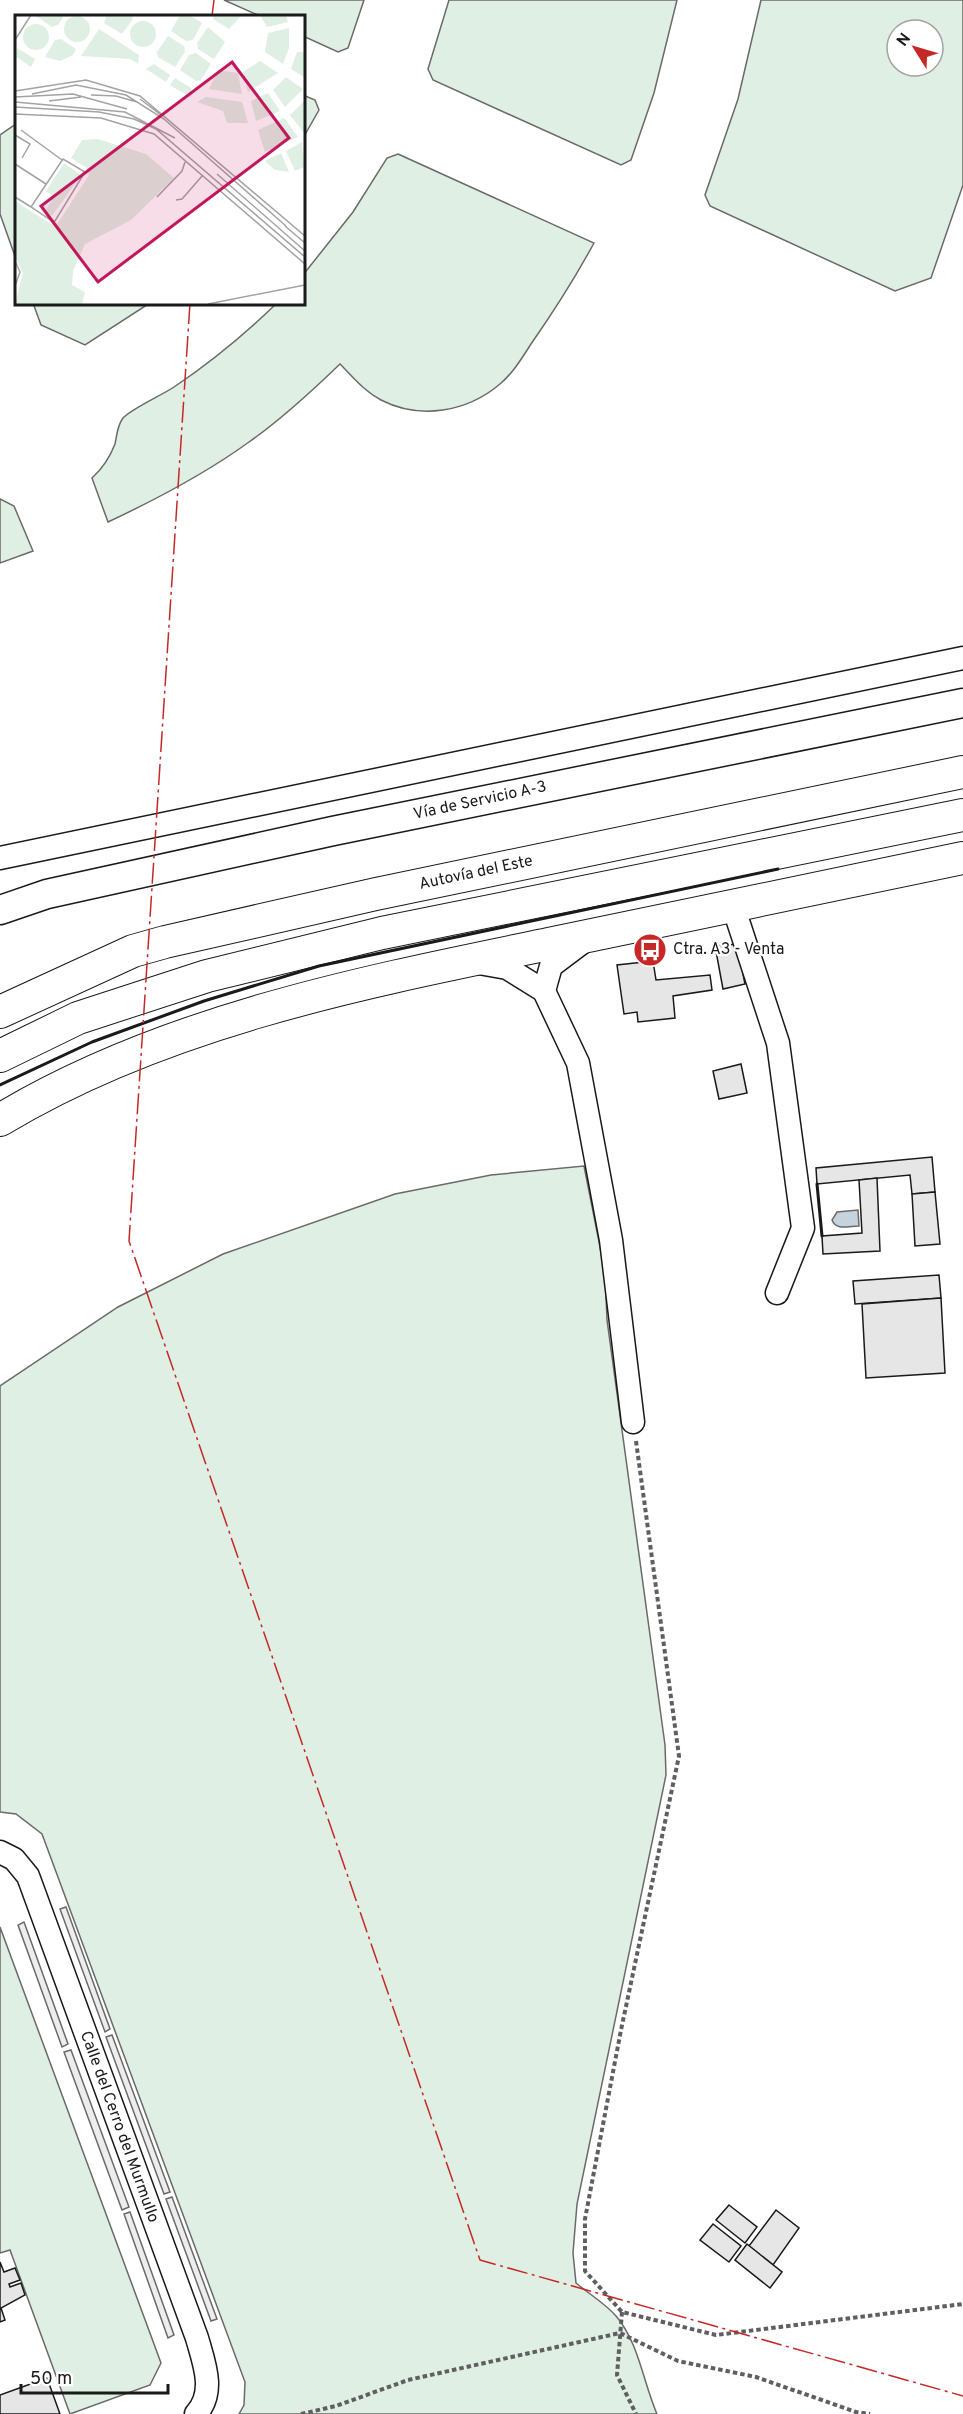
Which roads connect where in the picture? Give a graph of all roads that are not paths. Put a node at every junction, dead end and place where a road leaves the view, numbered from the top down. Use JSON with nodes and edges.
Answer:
{"nodes":[{"id":1,"x":963,"y":658,"type":"edge"},
{"id":2,"x":963,"y":703,"type":"edge"},
{"id":3,"x":963,"y":772,"type":"edge"},
{"id":4,"x":963,"y":815,"type":"edge"},
{"id":5,"x":0,"y":858,"type":"edge"},
{"id":6,"x":963,"y":858,"type":"edge"},
{"id":7,"x":47,"y":894,"type":"junction"},
{"id":8,"x":0,"y":896,"type":"edge"},
{"id":9,"x":733,"y":906,"type":"junction"},
{"id":10,"x":0,"y":910,"type":"edge"},
{"id":11,"x":592,"y":935,"type":"junction"},
{"id":12,"x":133,"y":951,"type":"junction"},
{"id":13,"x":467,"y":961,"type":"junction"},
{"id":14,"x":0,"y":988,"type":"edge"},
{"id":15,"x":544,"y":991,"type":"junction"},
{"id":16,"x":0,"y":1012,"type":"edge"},
{"id":17,"x":0,"y":1056,"type":"edge"},
{"id":18,"x":0,"y":1120,"type":"edge"},
{"id":19,"x":803,"y":1228,"type":"junction"},
{"id":20,"x":809,"y":1256,"type":"dead end"},
{"id":21,"x":777,"y":1293,"type":"dead end"},
{"id":22,"x":633,"y":1422,"type":"road end"},
{"id":23,"x":0,"y":1852,"type":"edge"},
{"id":24,"x":196,"y":2414,"type":"edge"}],
"edges":[{"from":1,"to":5,"type":"street"},
{"from":2,"to":7,"type":"main road","name":"Vía de Servicio A-3"},
{"from":3,"to":12,"type":"highway","name":"Autovía del Este"},
{"from":4,"to":17,"type":"highway"},
{"from":6,"to":9,"type":"highway"},
{"from":7,"to":8,"type":"street"},
{"from":7,"to":10,"type":"main road","name":"Vía de Servicio A-3"},
{"from":9,"to":11,"type":"highway"},
{"from":9,"to":19,"type":"street"},
{"from":11,"to":13,"type":"highway"},
{"from":11,"to":15,"type":"street"},
{"from":12,"to":14,"type":"highway"},
{"from":12,"to":16,"type":"highway","name":"Autovía del Este"},
{"from":13,"to":15,"type":"street"},
{"from":13,"to":18,"type":"highway"},
{"from":15,"to":22,"type":"street"},
{"from":19,"to":20,"type":"street"},
{"from":19,"to":21,"type":"street"},
{"from":23,"to":24,"type":"street","name":"Calle del Cerro del Murmullo"}]}
